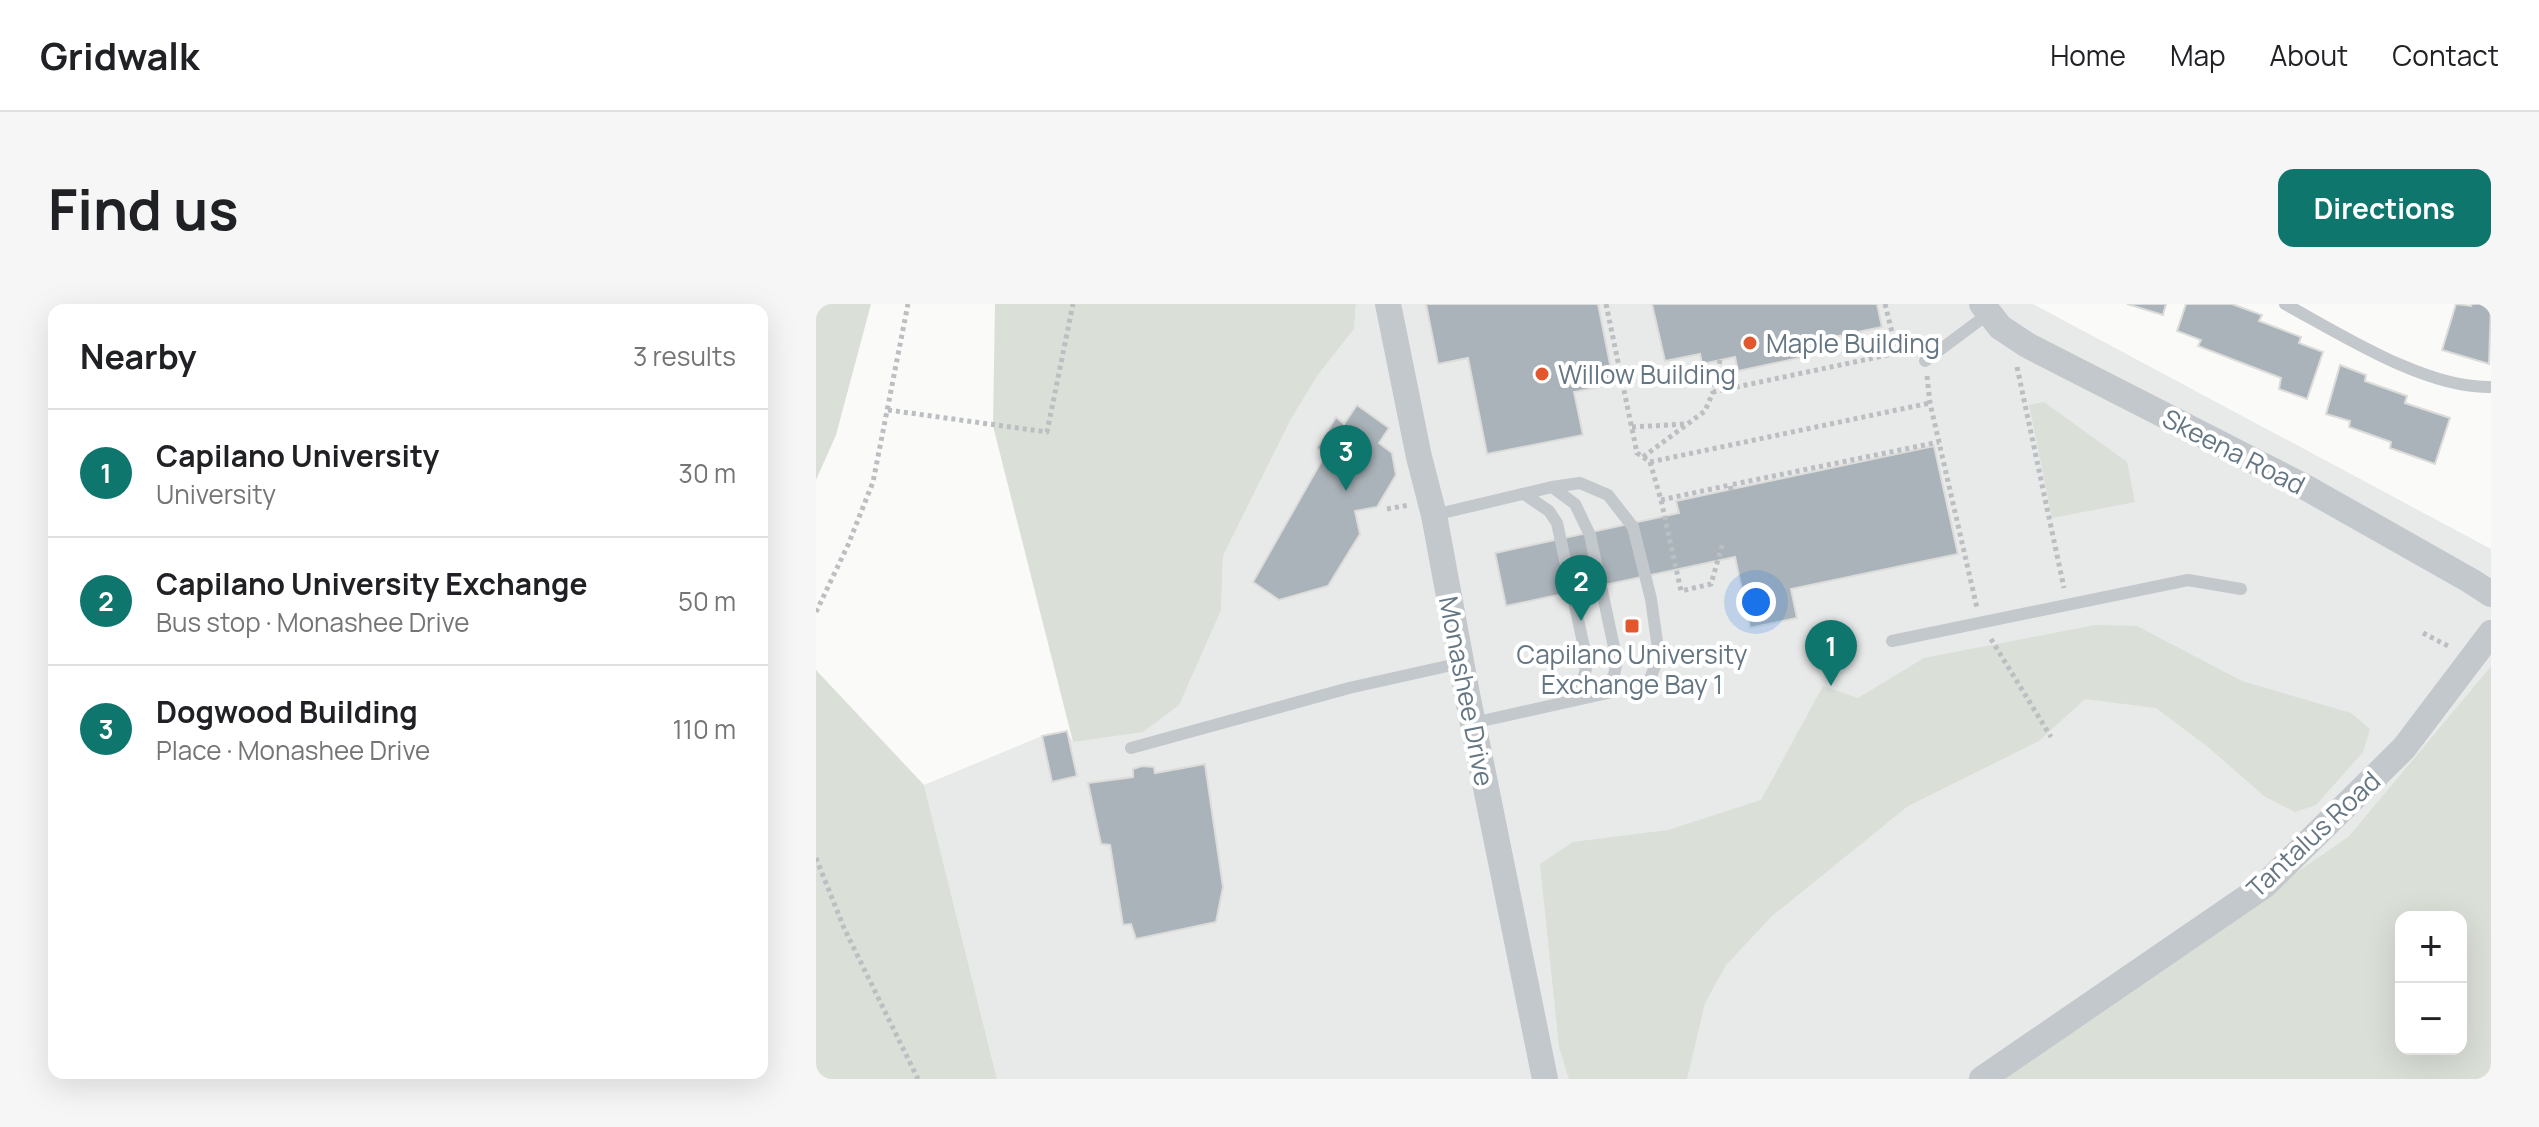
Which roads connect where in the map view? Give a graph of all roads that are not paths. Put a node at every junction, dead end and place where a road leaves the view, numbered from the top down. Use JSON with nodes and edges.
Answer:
{"nodes":[{"id":1,"x":1388,"y":304,"type":"edge"},
{"id":2,"x":2285,"y":304,"type":"edge"},
{"id":3,"x":1985,"y":309,"type":"edge"},
{"id":4,"x":1925,"y":361,"type":"road end"},
{"id":5,"x":2491,"y":387,"type":"edge"},
{"id":6,"x":1552,"y":487,"type":"junction"},
{"id":7,"x":1524,"y":494,"type":"junction"},
{"id":8,"x":1424,"y":510,"type":"junction"},
{"id":9,"x":2241,"y":589,"type":"dead end"},
{"id":10,"x":2491,"y":594,"type":"edge"},
{"id":11,"x":2491,"y":633,"type":"edge"},
{"id":12,"x":1892,"y":641,"type":"dead end"},
{"id":13,"x":1461,"y":663,"type":"junction"},
{"id":14,"x":1602,"y":694,"type":"junction"},
{"id":15,"x":1567,"y":702,"type":"junction"},
{"id":16,"x":1473,"y":723,"type":"junction"},
{"id":17,"x":1131,"y":748,"type":"dead end"},
{"id":18,"x":1545,"y":1079,"type":"edge"},
{"id":19,"x":1982,"y":1079,"type":"edge"}],
"edges":[{"from":1,"to":8,"type":"street","name":"Monashee Drive"},
{"from":2,"to":5,"type":"lane"},
{"from":3,"to":4,"type":"lane"},
{"from":3,"to":10,"type":"street","name":"Skeena Road"},
{"from":6,"to":7,"type":"lane"},
{"from":6,"to":14,"type":"lane"},
{"from":6,"to":14,"type":"lane"},
{"from":7,"to":8,"type":"lane"},
{"from":7,"to":15,"type":"lane"},
{"from":8,"to":13,"type":"street","name":"Monashee Drive"},
{"from":9,"to":12,"type":"lane"},
{"from":11,"to":19,"type":"street","name":"Tantalus Road"},
{"from":13,"to":16,"type":"street","name":"Monashee Drive"},
{"from":13,"to":17,"type":"lane"},
{"from":14,"to":15,"type":"lane"},
{"from":15,"to":16,"type":"lane"},
{"from":16,"to":18,"type":"street","name":"Monashee Drive"}]}
